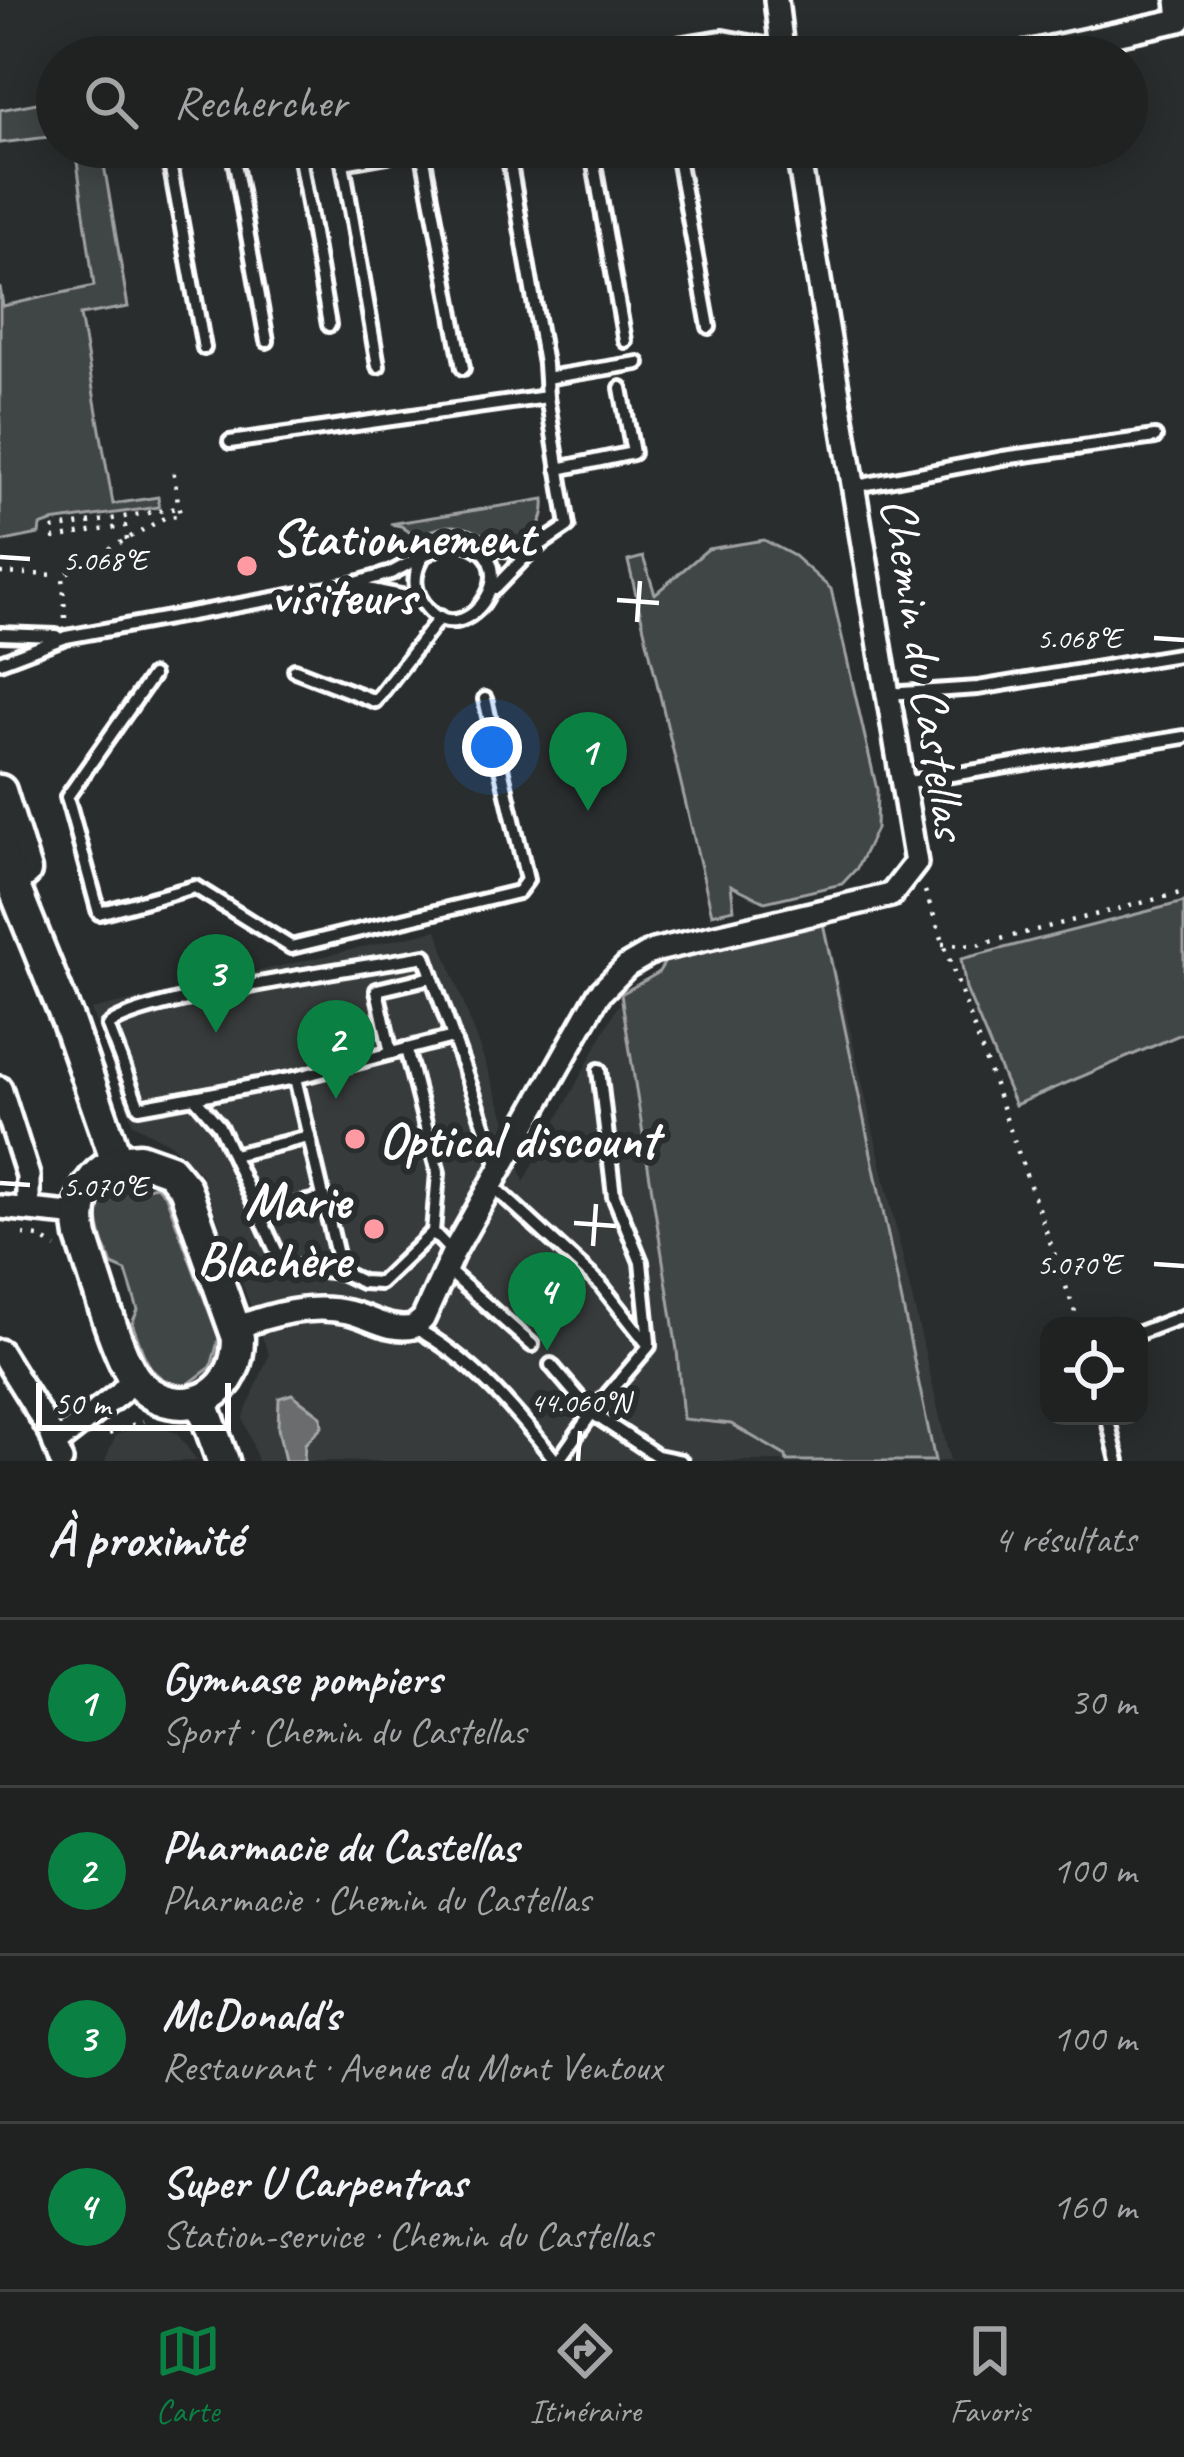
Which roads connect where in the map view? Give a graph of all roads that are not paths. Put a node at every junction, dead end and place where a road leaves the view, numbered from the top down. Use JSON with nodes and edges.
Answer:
{"nodes":[{"id":1,"x":776,"y":0,"type":"edge"},
{"id":2,"x":1178,"y":0,"type":"edge"},
{"id":3,"x":781,"y":36,"type":"edge"},
{"id":4,"x":1106,"y":36,"type":"edge"},
{"id":5,"x":170,"y":168,"type":"edge"},
{"id":6,"x":236,"y":168,"type":"edge"},
{"id":7,"x":302,"y":168,"type":"edge"},
{"id":8,"x":344,"y":168,"type":"edge"},
{"id":9,"x":430,"y":168,"type":"edge"},
{"id":10,"x":511,"y":168,"type":"edge"},
{"id":11,"x":595,"y":168,"type":"edge"},
{"id":12,"x":680,"y":168,"type":"edge"},
{"id":13,"x":800,"y":168,"type":"edge"},
{"id":14,"x":329,"y":325,"type":"dead end"},
{"id":15,"x":709,"y":327,"type":"dead end"},
{"id":16,"x":267,"y":341,"type":"dead end"},
{"id":17,"x":625,"y":341,"type":"dead end"},
{"id":18,"x":205,"y":348,"type":"dead end"},
{"id":19,"x":638,"y":363,"type":"dead end"},
{"id":20,"x":378,"y":366,"type":"dead end"},
{"id":21,"x":463,"y":368,"type":"dead end"},
{"id":22,"x":546,"y":378,"type":"junction"},
{"id":23,"x":621,"y":388,"type":"dead end"},
{"id":24,"x":547,"y":397,"type":"junction"},
{"id":25,"x":1155,"y":437,"type":"dead end"},
{"id":26,"x":230,"y":442,"type":"dead end"},
{"id":27,"x":558,"y":470,"type":"junction"},
{"id":28,"x":851,"y":487,"type":"junction"},
{"id":29,"x":474,"y":547,"type":"junction"},
{"id":30,"x":531,"y":551,"type":"junction"},
{"id":31,"x":422,"y":558,"type":"junction"},
{"id":32,"x":349,"y":585,"type":"junction"},
{"id":33,"x":492,"y":591,"type":"junction"},
{"id":34,"x":420,"y":600,"type":"junction"},
{"id":35,"x":440,"y":617,"type":"junction"},
{"id":36,"x":0,"y":634,"type":"edge"},
{"id":37,"x":66,"y":637,"type":"junction"},
{"id":38,"x":1184,"y":654,"type":"edge"},
{"id":39,"x":0,"y":662,"type":"edge"},
{"id":40,"x":295,"y":670,"type":"dead end"},
{"id":41,"x":152,"y":676,"type":"dead end"},
{"id":42,"x":887,"y":694,"type":"junction"},
{"id":43,"x":485,"y":699,"type":"dead end"},
{"id":44,"x":1184,"y":737,"type":"edge"},
{"id":45,"x":902,"y":783,"type":"junction"},
{"id":46,"x":0,"y":790,"type":"edge"},
{"id":47,"x":0,"y":852,"type":"edge"},
{"id":48,"x":432,"y":976,"type":"junction"},
{"id":49,"x":68,"y":1021,"type":"junction"},
{"id":50,"x":453,"y":1037,"type":"junction"},
{"id":51,"x":406,"y":1049,"type":"junction"},
{"id":52,"x":391,"y":1053,"type":"junction"},
{"id":53,"x":599,"y":1070,"type":"dead end"},
{"id":54,"x":296,"y":1078,"type":"junction"},
{"id":55,"x":0,"y":1088,"type":"edge"},
{"id":56,"x":194,"y":1097,"type":"junction"},
{"id":57,"x":310,"y":1137,"type":"junction"},
{"id":58,"x":232,"y":1156,"type":"junction"},
{"id":59,"x":117,"y":1162,"type":"junction"},
{"id":60,"x":497,"y":1179,"type":"junction"},
{"id":61,"x":324,"y":1198,"type":"junction"},
{"id":62,"x":16,"y":1207,"type":"edge"},
{"id":63,"x":259,"y":1214,"type":"junction"},
{"id":64,"x":79,"y":1215,"type":"junction"},
{"id":65,"x":434,"y":1232,"type":"junction"},
{"id":66,"x":449,"y":1260,"type":"junction"},
{"id":67,"x":341,"y":1272,"type":"junction"},
{"id":68,"x":1184,"y":1316,"type":"edge"},
{"id":69,"x":235,"y":1328,"type":"junction"},
{"id":70,"x":413,"y":1328,"type":"junction"},
{"id":71,"x":1148,"y":1330,"type":"edge"},
{"id":72,"x":532,"y":1346,"type":"dead end"},
{"id":73,"x":649,"y":1346,"type":"junction"},
{"id":74,"x":0,"y":1351,"type":"edge"},
{"id":75,"x":551,"y":1365,"type":"dead end"},
{"id":76,"x":134,"y":1377,"type":"junction"},
{"id":77,"x":201,"y":1400,"type":"junction"},
{"id":78,"x":592,"y":1413,"type":"junction"},
{"id":79,"x":1109,"y":1425,"type":"edge"},
{"id":80,"x":58,"y":1453,"type":"edge"},
{"id":81,"x":223,"y":1461,"type":"edge"},
{"id":82,"x":557,"y":1461,"type":"edge"},
{"id":83,"x":681,"y":1461,"type":"edge"},
{"id":84,"x":1118,"y":1461,"type":"edge"}],
"edges":[{"from":1,"to":3,"type":"street"},
{"from":2,"to":4,"type":"street"},
{"from":5,"to":18,"type":"lane"},
{"from":6,"to":16,"type":"lane"},
{"from":7,"to":14,"type":"lane"},
{"from":8,"to":20,"type":"lane"},
{"from":9,"to":21,"type":"lane"},
{"from":10,"to":22,"type":"lane"},
{"from":11,"to":17,"type":"lane"},
{"from":12,"to":15,"type":"lane"},
{"from":13,"to":28,"type":"street","name":"Chemin du Castellas"},
{"from":19,"to":22,"type":"lane"},
{"from":22,"to":24,"type":"lane"},
{"from":23,"to":27,"type":"lane"},
{"from":24,"to":26,"type":"lane"},
{"from":24,"to":27,"type":"lane"},
{"from":25,"to":28,"type":"lane"},
{"from":27,"to":30,"type":"lane"},
{"from":28,"to":42,"type":"street","name":"Chemin du Castellas"},
{"from":29,"to":30,"type":"lane"},
{"from":29,"to":31,"type":"lane"},
{"from":29,"to":33,"type":"lane"},
{"from":30,"to":33,"type":"lane"},
{"from":31,"to":32,"type":"lane"},
{"from":31,"to":34,"type":"lane"},
{"from":32,"to":34,"type":"lane"},
{"from":32,"to":37,"type":"lane"},
{"from":33,"to":35,"type":"lane"},
{"from":34,"to":35,"type":"lane"},
{"from":35,"to":40,"type":"lane"},
{"from":36,"to":37,"type":"lane"},
{"from":37,"to":39,"type":"lane"},
{"from":38,"to":42,"type":"lane"},
{"from":41,"to":43,"type":"lane"},
{"from":42,"to":45,"type":"street","name":"Chemin du Castellas"},
{"from":44,"to":45,"type":"lane"},
{"from":45,"to":60,"type":"street","name":"Chemin du Castellas"},
{"from":46,"to":49,"type":"main road"},
{"from":47,"to":49,"type":"main road"},
{"from":48,"to":50,"type":"lane"},
{"from":48,"to":52,"type":"lane"},
{"from":48,"to":56,"type":"lane"},
{"from":49,"to":59,"type":"main road"},
{"from":50,"to":51,"type":"lane"},
{"from":50,"to":60,"type":"lane"},
{"from":51,"to":52,"type":"lane"},
{"from":51,"to":65,"type":"lane"},
{"from":52,"to":54,"type":"lane"},
{"from":53,"to":73,"type":"lane"},
{"from":54,"to":56,"type":"lane"},
{"from":54,"to":57,"type":"lane"},
{"from":55,"to":62,"type":"street"},
{"from":56,"to":58,"type":"lane"},
{"from":57,"to":58,"type":"lane"},
{"from":57,"to":61,"type":"lane"},
{"from":58,"to":63,"type":"lane"},
{"from":59,"to":64,"type":"main road"},
{"from":59,"to":69,"type":"main road"},
{"from":60,"to":66,"type":"street","name":"Chemin du Castellas"},
{"from":60,"to":73,"type":"lane"},
{"from":61,"to":63,"type":"lane"},
{"from":61,"to":67,"type":"lane"},
{"from":62,"to":64,"type":"street"},
{"from":63,"to":67,"type":"lane"},
{"from":64,"to":76,"type":"main road"},
{"from":65,"to":66,"type":"lane"},
{"from":65,"to":67,"type":"lane"},
{"from":66,"to":70,"type":"street","name":"Chemin du Castellas"},
{"from":66,"to":72,"type":"lane"},
{"from":68,"to":71,"type":"lane"},
{"from":69,"to":70,"type":"street"},
{"from":69,"to":77,"type":"main road"},
{"from":70,"to":82,"type":"lane"},
{"from":73,"to":78,"type":"lane"},
{"from":74,"to":80,"type":"street"},
{"from":75,"to":78,"type":"lane"},
{"from":76,"to":77,"type":"main road"},
{"from":76,"to":80,"type":"street"},
{"from":77,"to":81,"type":"main road"},
{"from":78,"to":82,"type":"lane"},
{"from":78,"to":83,"type":"lane"},
{"from":79,"to":84,"type":"lane"}]}
